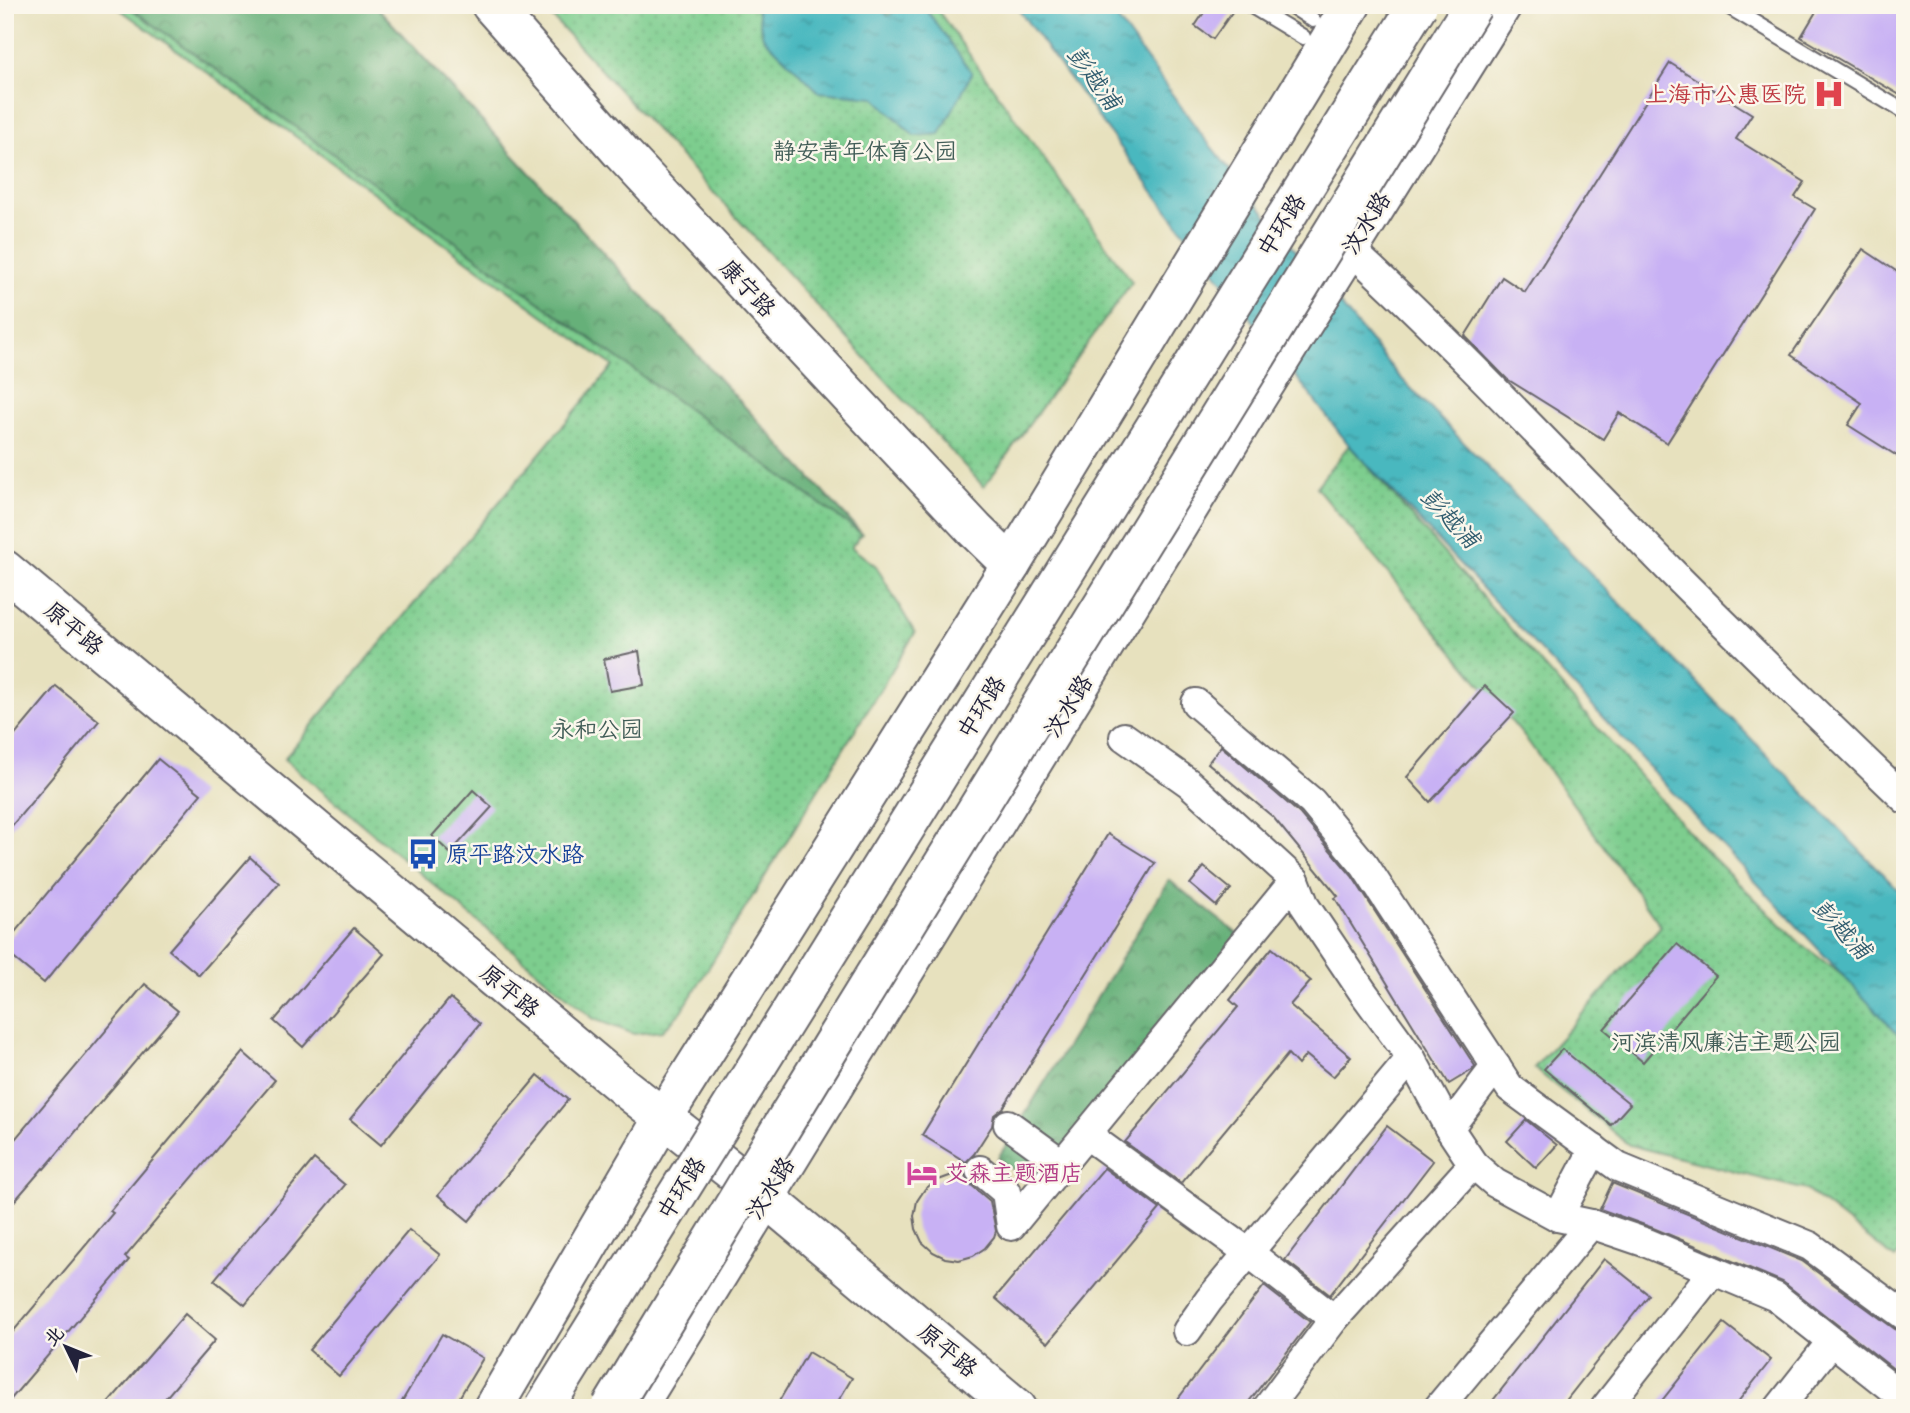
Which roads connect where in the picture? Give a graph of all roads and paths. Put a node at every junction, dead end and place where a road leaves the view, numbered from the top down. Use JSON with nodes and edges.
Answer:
{"nodes":[{"id":1,"x":491,"y":5,"type":"edge"},
{"id":2,"x":1250,"y":5,"type":"edge"},
{"id":3,"x":1290,"y":5,"type":"edge"},
{"id":4,"x":1351,"y":5,"type":"edge"},
{"id":5,"x":1418,"y":5,"type":"edge"},
{"id":6,"x":1435,"y":5,"type":"edge"},
{"id":7,"x":1459,"y":5,"type":"edge"},
{"id":8,"x":1471,"y":5,"type":"edge"},
{"id":9,"x":1492,"y":5,"type":"edge"},
{"id":10,"x":1502,"y":5,"type":"edge"},
{"id":11,"x":1726,"y":5,"type":"edge"},
{"id":12,"x":1313,"y":20,"type":"dead end"},
{"id":13,"x":1303,"y":37,"type":"dead end"},
{"id":14,"x":1465,"y":64,"type":"junction"},
{"id":15,"x":1423,"y":86,"type":"junction"},
{"id":16,"x":1905,"y":112,"type":"edge"},
{"id":17,"x":1321,"y":209,"type":"junction"},
{"id":18,"x":1342,"y":262,"type":"junction"},
{"id":19,"x":1229,"y":385,"type":"junction"},
{"id":20,"x":1011,"y":565,"type":"junction"},
{"id":21,"x":5,"y":570,"type":"edge"},
{"id":22,"x":1196,"y":702,"type":"dead end"},
{"id":23,"x":1055,"y":727,"type":"junction"},
{"id":24,"x":1125,"y":737,"type":"dead end"},
{"id":25,"x":1905,"y":799,"type":"edge"},
{"id":26,"x":962,"y":806,"type":"junction"},
{"id":27,"x":1296,"y":880,"type":"junction"},
{"id":28,"x":1411,"y":1058,"type":"junction"},
{"id":29,"x":1496,"y":1066,"type":"junction"},
{"id":30,"x":663,"y":1118,"type":"junction"},
{"id":31,"x":1008,"y":1124,"type":"dead end"},
{"id":32,"x":1449,"y":1128,"type":"junction"},
{"id":33,"x":1087,"y":1135,"type":"junction"},
{"id":34,"x":1594,"y":1149,"type":"junction"},
{"id":35,"x":1063,"y":1164,"type":"junction"},
{"id":36,"x":1473,"y":1164,"type":"junction"},
{"id":37,"x":724,"y":1166,"type":"junction"},
{"id":38,"x":980,"y":1170,"type":"dead end"},
{"id":39,"x":765,"y":1197,"type":"junction"},
{"id":40,"x":1558,"y":1217,"type":"junction"},
{"id":41,"x":1591,"y":1224,"type":"junction"},
{"id":42,"x":1249,"y":1253,"type":"junction"},
{"id":43,"x":1713,"y":1271,"type":"junction"},
{"id":44,"x":1905,"y":1316,"type":"edge"},
{"id":45,"x":1334,"y":1319,"type":"junction"},
{"id":46,"x":1187,"y":1331,"type":"dead end"},
{"id":47,"x":1832,"y":1341,"type":"junction"},
{"id":48,"x":1905,"y":1399,"type":"edge"},
{"id":49,"x":1442,"y":1406,"type":"edge"},
{"id":50,"x":493,"y":1408,"type":"edge"},
{"id":51,"x":544,"y":1408,"type":"edge"},
{"id":52,"x":562,"y":1408,"type":"edge"},
{"id":53,"x":591,"y":1408,"type":"edge"},
{"id":54,"x":611,"y":1408,"type":"edge"},
{"id":55,"x":636,"y":1408,"type":"edge"},
{"id":56,"x":1017,"y":1408,"type":"edge"},
{"id":57,"x":1267,"y":1408,"type":"edge"},
{"id":58,"x":1605,"y":1408,"type":"edge"},
{"id":59,"x":1779,"y":1408,"type":"edge"}],
"edges":[{"from":1,"to":20,"type":"main road","name":"康宁路"},
{"from":2,"to":13,"type":"lane"},
{"from":3,"to":12,"type":"lane"},
{"from":4,"to":20,"type":"main road"},
{"from":5,"to":51,"type":"main road","name":"中环路","bridge":true},
{"from":6,"to":17,"type":"main road"},
{"from":7,"to":17,"type":"main road"},
{"from":8,"to":14,"type":"main road"},
{"from":8,"to":15,"type":"main road","name":"中环路","bridge":true},
{"from":9,"to":15,"type":"main road","bridge":true},
{"from":10,"to":14,"type":"main road","name":"汶水路"},
{"from":11,"to":16,"type":"lane"},
{"from":14,"to":18,"type":"main road","name":"汶水路"},
{"from":15,"to":54,"type":"main road","name":"中环路","bridge":true},
{"from":17,"to":19,"type":"main road"},
{"from":18,"to":19,"type":"main road","name":"汶水路"},
{"from":18,"to":25,"type":"street"},
{"from":19,"to":23,"type":"main road","name":"汶水路"},
{"from":19,"to":26,"type":"main road","name":"汶水路"},
{"from":19,"to":37,"type":"main road","name":"汶水路"},
{"from":20,"to":30,"type":"main road"},
{"from":21,"to":30,"type":"main road","name":"原平路"},
{"from":22,"to":29,"type":"street"},
{"from":23,"to":26,"type":"main road"},
{"from":23,"to":39,"type":"main road","name":"汶水路"},
{"from":24,"to":27,"type":"street"},
{"from":26,"to":37,"type":"main road","name":"汶水路"},
{"from":27,"to":28,"type":"street"},
{"from":27,"to":33,"type":"street"},
{"from":28,"to":32,"type":"street"},
{"from":28,"to":42,"type":"street"},
{"from":29,"to":32,"type":"street"},
{"from":29,"to":34,"type":"street"},
{"from":30,"to":37,"type":"main road","name":"原平路"},
{"from":30,"to":50,"type":"main road"},
{"from":31,"to":35,"type":"street"},
{"from":32,"to":36,"type":"street"},
{"from":33,"to":35,"type":"street"},
{"from":33,"to":42,"type":"street"},
{"from":34,"to":40,"type":"street"},
{"from":34,"to":44,"type":"street"},
{"from":35,"to":38,"type":"street"},
{"from":36,"to":40,"type":"street"},
{"from":36,"to":45,"type":"street"},
{"from":37,"to":39,"type":"main road","name":"原平路"},
{"from":37,"to":52,"type":"main road","name":"汶水路"},
{"from":37,"to":53,"type":"main road","name":"汶水路"},
{"from":39,"to":55,"type":"main road","name":"汶水路"},
{"from":39,"to":56,"type":"main road","name":"原平路"},
{"from":40,"to":41,"type":"street"},
{"from":41,"to":43,"type":"street"},
{"from":41,"to":49,"type":"street"},
{"from":42,"to":45,"type":"street"},
{"from":42,"to":46,"type":"street"},
{"from":43,"to":47,"type":"street"},
{"from":43,"to":58,"type":"street"},
{"from":45,"to":57,"type":"street"},
{"from":47,"to":48,"type":"street"},
{"from":47,"to":59,"type":"street"}]}
